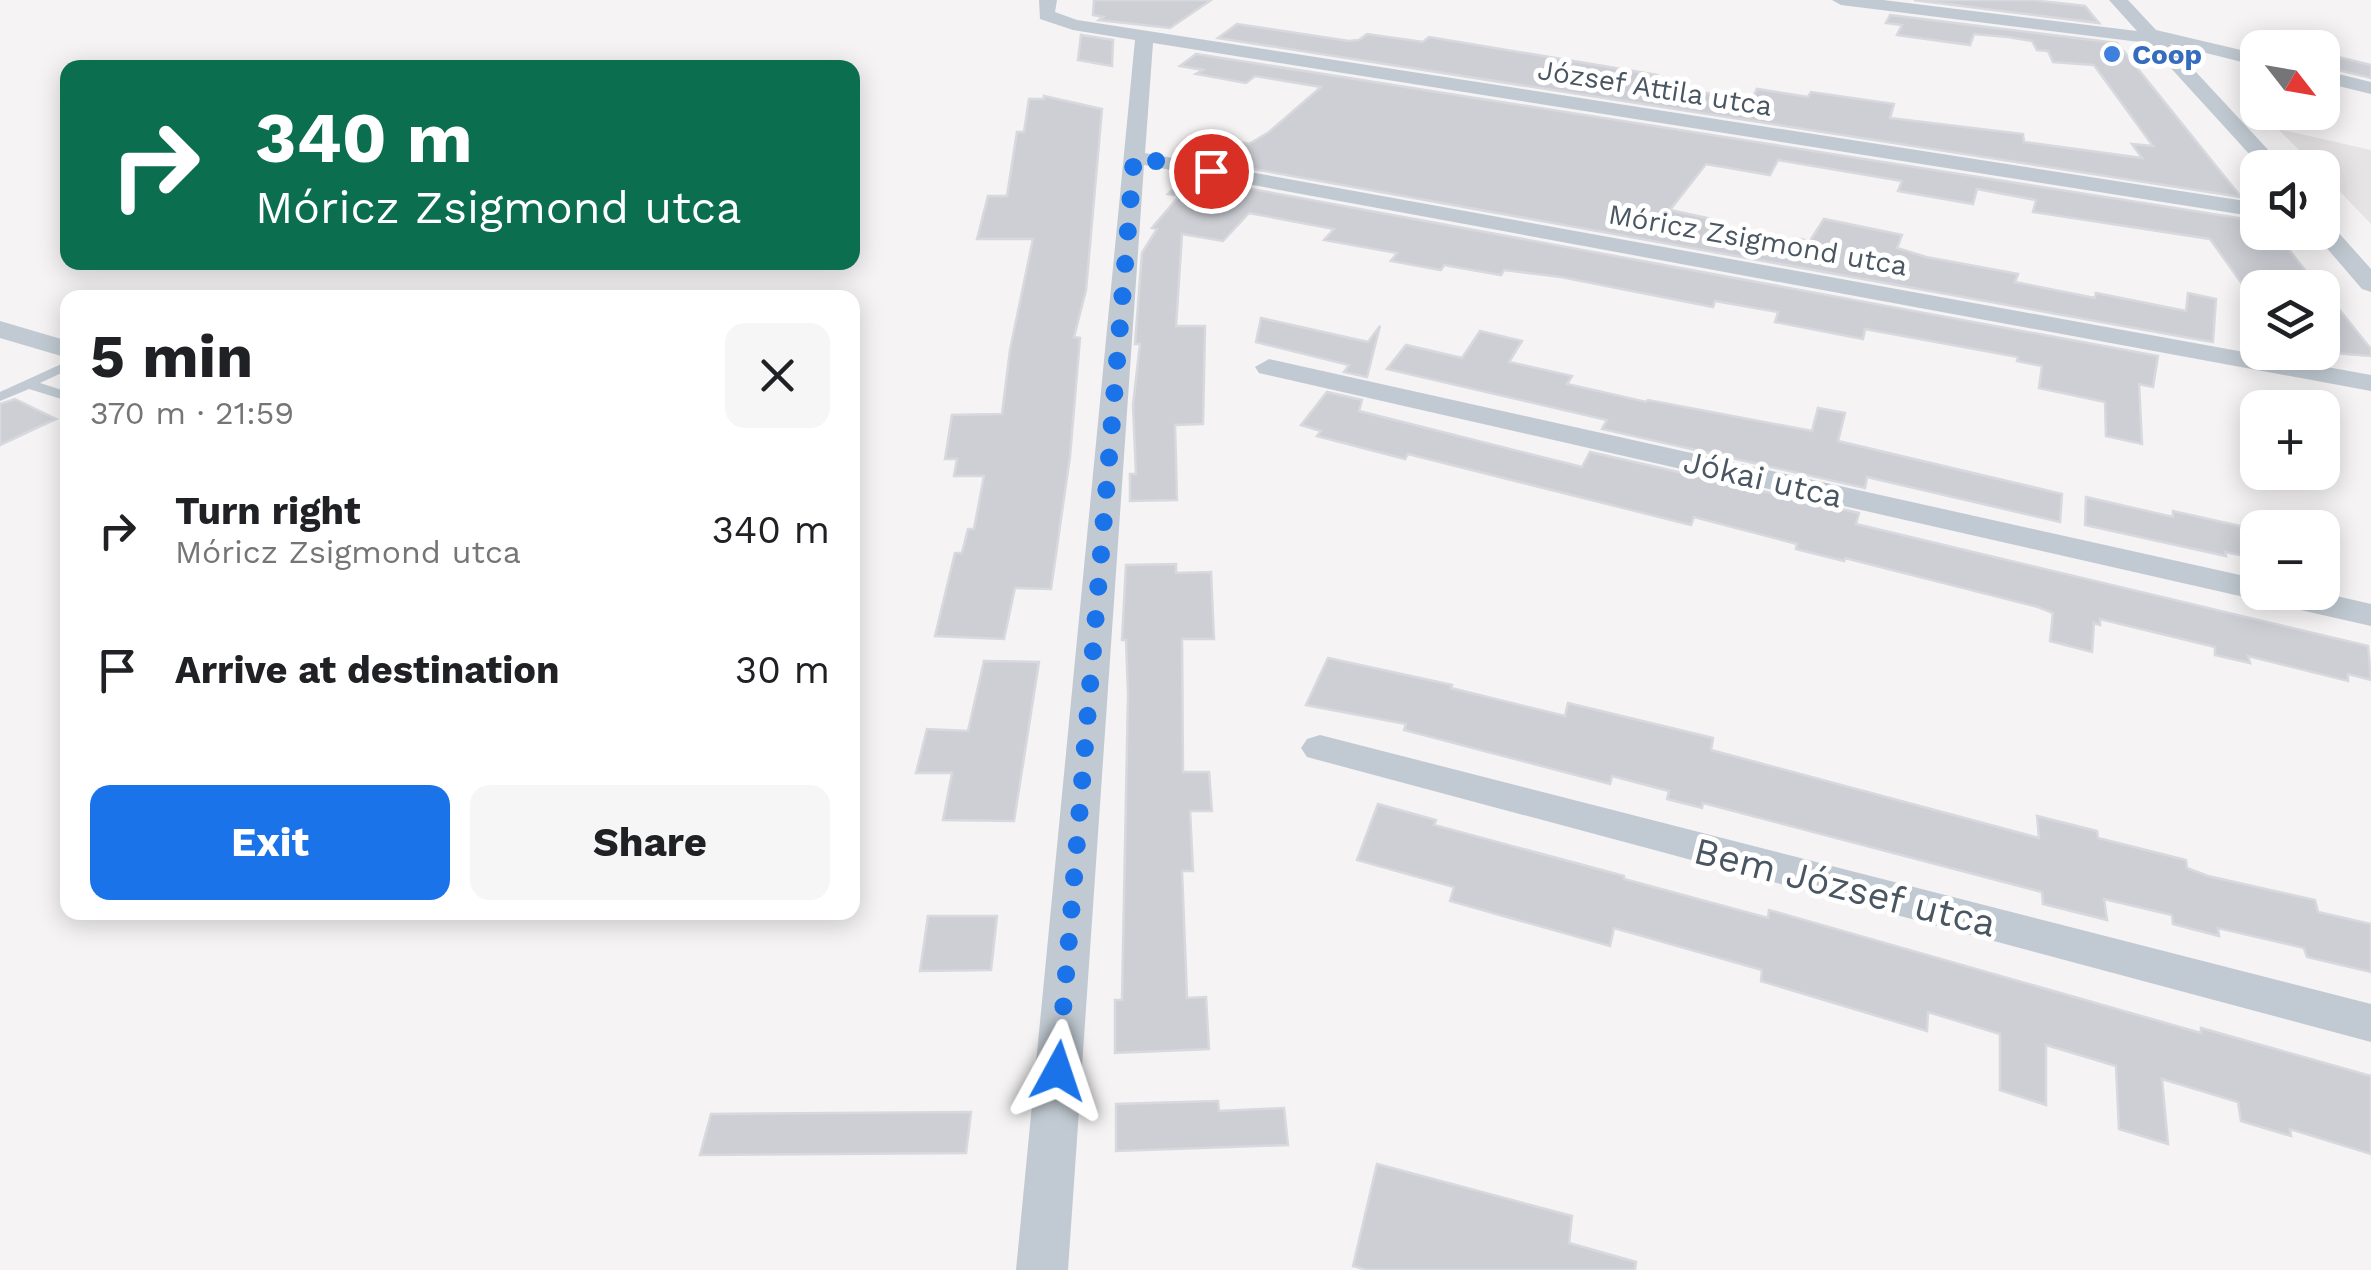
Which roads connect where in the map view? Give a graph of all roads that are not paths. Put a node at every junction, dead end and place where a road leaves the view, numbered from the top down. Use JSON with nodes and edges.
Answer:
{"nodes":[{"id":1,"x":1841,"y":0,"type":"edge"},
{"id":2,"x":2118,"y":0,"type":"edge"},
{"id":3,"x":1047,"y":8,"type":"edge"},
{"id":4,"x":1144,"y":37,"type":"junction"},
{"id":5,"x":2154,"y":37,"type":"junction"},
{"id":6,"x":2240,"y":56,"type":"edge"},
{"id":7,"x":2340,"y":80,"type":"edge"},
{"id":8,"x":2371,"y":88,"type":"edge"},
{"id":9,"x":2258,"y":150,"type":"edge"},
{"id":10,"x":1134,"y":157,"type":"junction"},
{"id":11,"x":2240,"y":207,"type":"edge"},
{"id":12,"x":2340,"y":249,"type":"edge"},
{"id":13,"x":2371,"y":284,"type":"edge"},
{"id":14,"x":0,"y":328,"type":"edge"},
{"id":15,"x":60,"y":347,"type":"edge"},
{"id":16,"x":1270,"y":368,"type":"dead end"},
{"id":17,"x":60,"y":369,"type":"edge"},
{"id":18,"x":2371,"y":383,"type":"edge"},
{"id":19,"x":28,"y":384,"type":"junction"},
{"id":20,"x":60,"y":394,"type":"edge"},
{"id":21,"x":0,"y":397,"type":"edge"},
{"id":22,"x":2240,"y":586,"type":"edge"},
{"id":23,"x":2340,"y":608,"type":"edge"},
{"id":24,"x":2371,"y":615,"type":"edge"},
{"id":25,"x":1320,"y":748,"type":"dead end"},
{"id":26,"x":2371,"y":1022,"type":"edge"},
{"id":27,"x":1042,"y":1270,"type":"edge"}],
"edges":[{"from":1,"to":5,"type":"street"},
{"from":2,"to":5,"type":"street"},
{"from":3,"to":4,"type":"street","name":"József Attila utca"},
{"from":4,"to":10,"type":"street"},
{"from":4,"to":11,"type":"street","name":"József Attila utca"},
{"from":5,"to":6,"type":"street"},
{"from":5,"to":9,"type":"street"},
{"from":7,"to":8,"type":"street"},
{"from":10,"to":18,"type":"street","name":"Móricz Zsigmond utca"},
{"from":10,"to":27,"type":"street"},
{"from":12,"to":13,"type":"street"},
{"from":14,"to":15,"type":"street"},
{"from":16,"to":22,"type":"street","name":"Jókai utca"},
{"from":17,"to":19,"type":"lane"},
{"from":19,"to":20,"type":"lane"},
{"from":19,"to":21,"type":"lane"},
{"from":23,"to":24,"type":"street"},
{"from":25,"to":26,"type":"street","name":"Bem József utca"}]}
